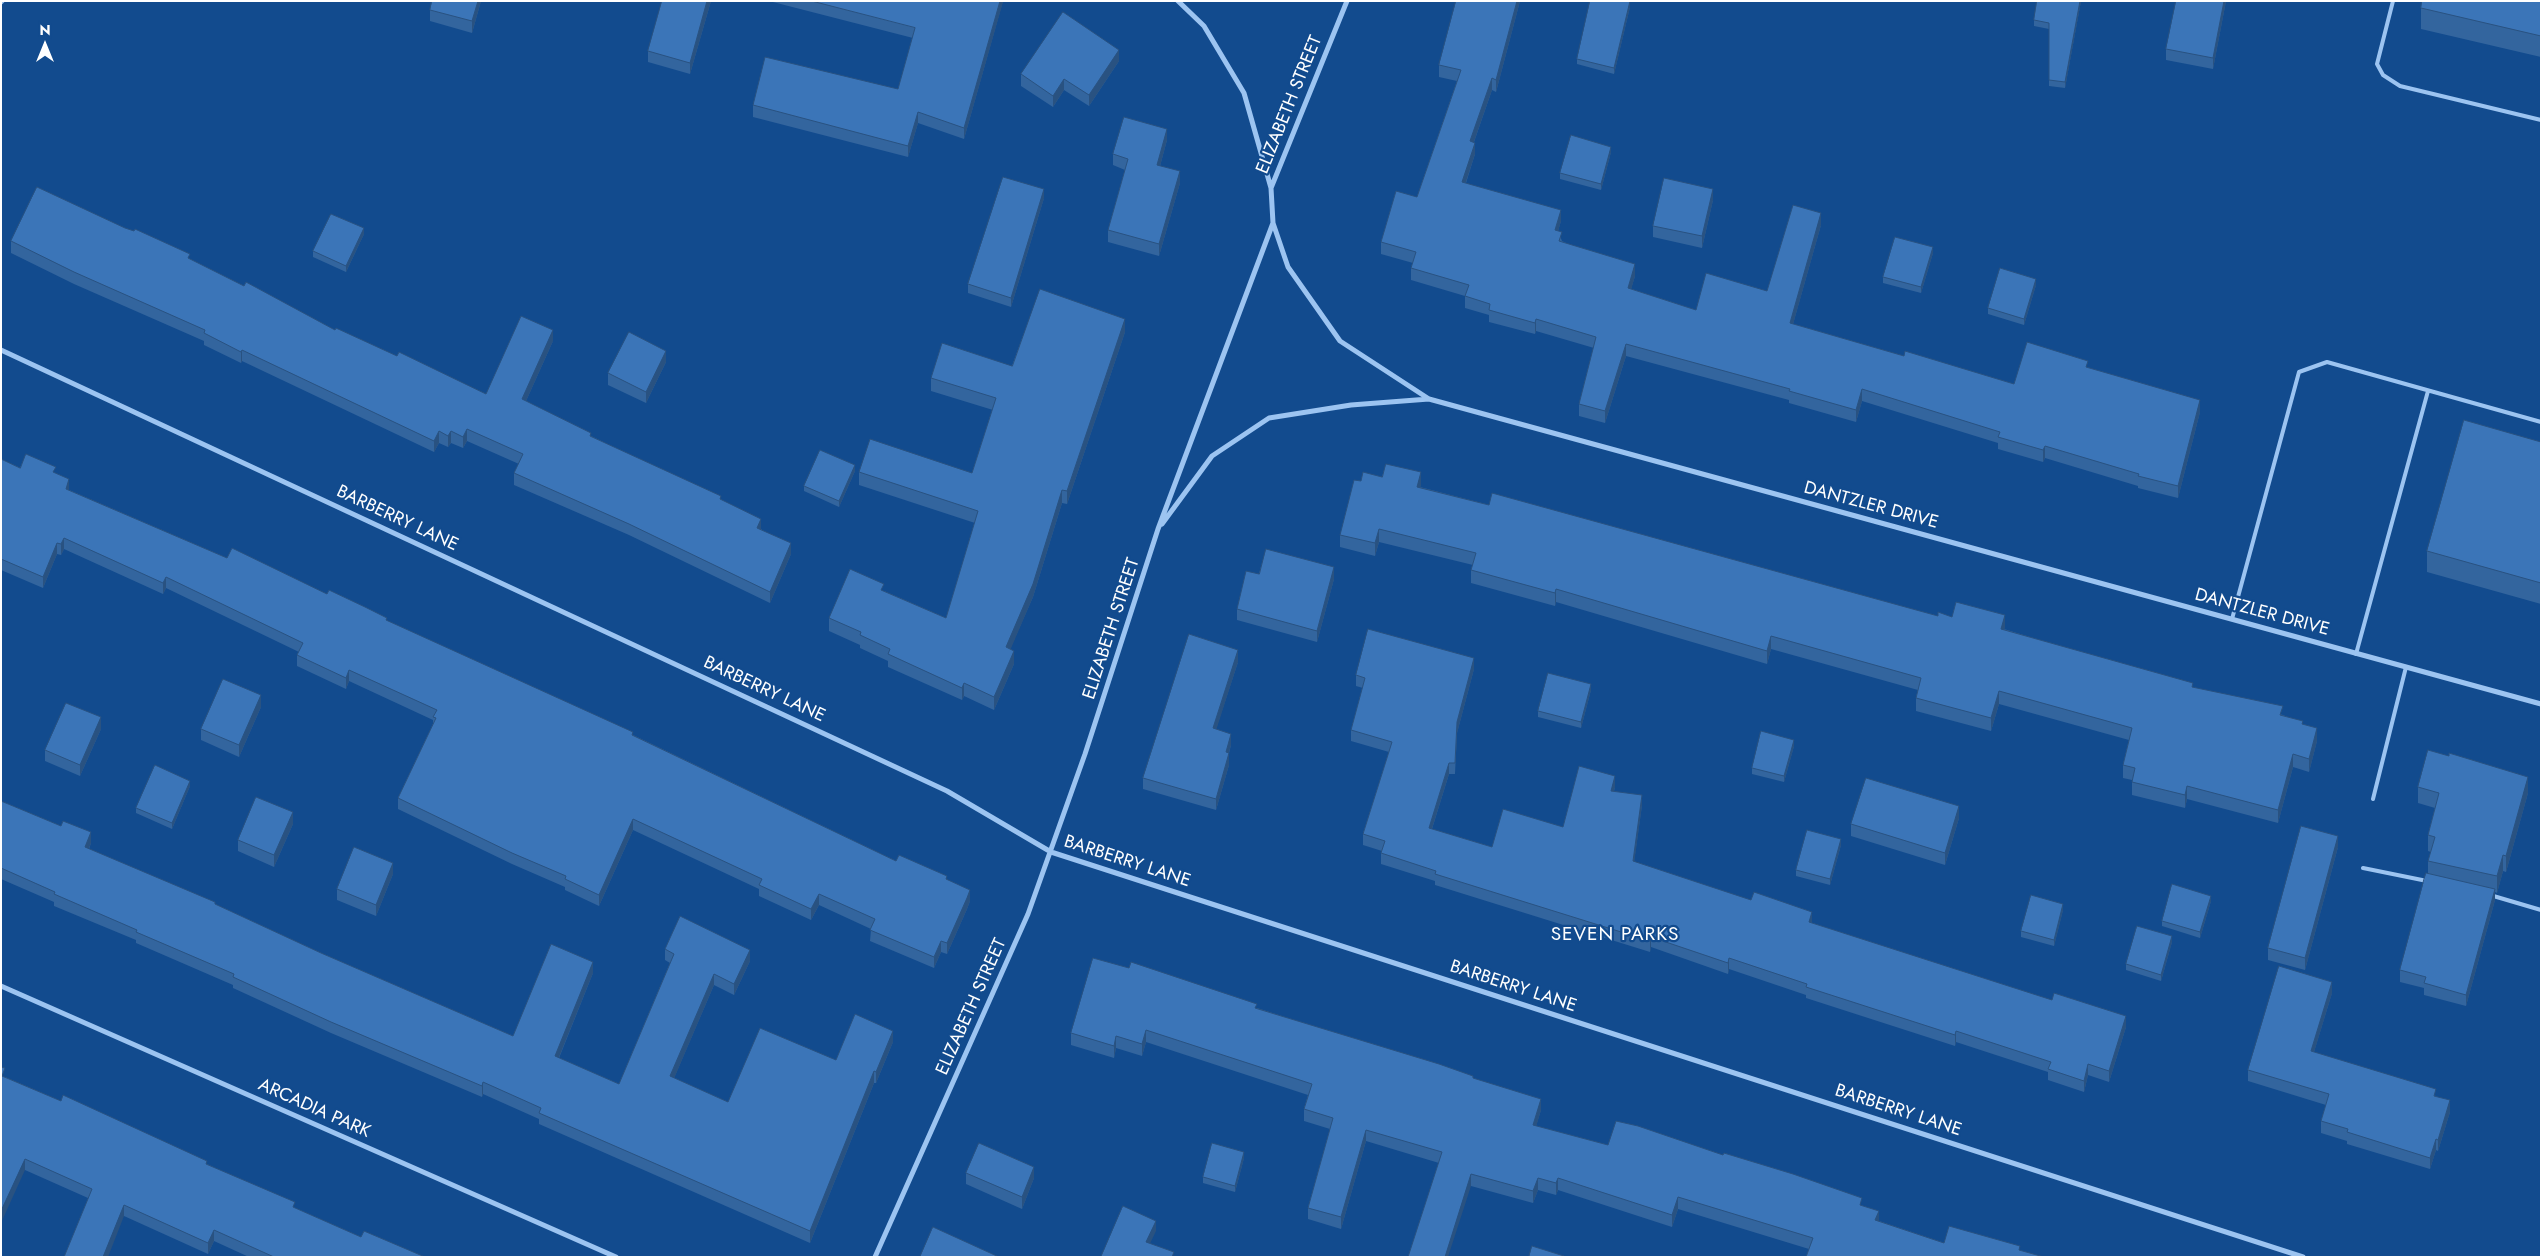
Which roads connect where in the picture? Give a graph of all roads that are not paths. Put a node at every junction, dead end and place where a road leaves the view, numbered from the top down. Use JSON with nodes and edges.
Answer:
{"nodes":[{"id":1,"x":1178,"y":1,"type":"edge"},
{"id":2,"x":1347,"y":1,"type":"edge"},
{"id":3,"x":2393,"y":1,"type":"edge"},
{"id":4,"x":2541,"y":120,"type":"edge"},
{"id":5,"x":1271,"y":188,"type":"junction"},
{"id":6,"x":1273,"y":224,"type":"junction"},
{"id":7,"x":1,"y":350,"type":"edge"},
{"id":8,"x":2428,"y":391,"type":"junction"},
{"id":9,"x":1430,"y":399,"type":"junction"},
{"id":10,"x":2541,"y":422,"type":"edge"},
{"id":11,"x":1158,"y":529,"type":"junction"},
{"id":12,"x":2232,"y":619,"type":"junction"},
{"id":13,"x":2356,"y":654,"type":"junction"},
{"id":14,"x":2406,"y":667,"type":"junction"},
{"id":15,"x":2541,"y":704,"type":"edge"},
{"id":16,"x":2373,"y":799,"type":"dead end"},
{"id":17,"x":1050,"y":852,"type":"junction"},
{"id":18,"x":2364,"y":868,"type":"dead end"},
{"id":19,"x":2429,"y":882,"type":"edge"},
{"id":20,"x":2486,"y":893,"type":"edge"},
{"id":21,"x":2541,"y":910,"type":"edge"},
{"id":22,"x":1,"y":986,"type":"edge"},
{"id":23,"x":616,"y":1257,"type":"edge"},
{"id":24,"x":875,"y":1257,"type":"edge"},
{"id":25,"x":2303,"y":1257,"type":"edge"}],
"edges":[{"from":1,"to":5,"type":"street"},
{"from":2,"to":5,"type":"street","name":"ELIZABETH STREET"},
{"from":3,"to":4,"type":"lane"},
{"from":5,"to":6,"type":"street","name":"ELIZABETH STREET"},
{"from":6,"to":9,"type":"street","name":"DANTZLER DRIVE"},
{"from":6,"to":11,"type":"street","name":"ELIZABETH STREET"},
{"from":7,"to":17,"type":"street","name":"BARBERRY LANE"},
{"from":8,"to":10,"type":"lane"},
{"from":8,"to":12,"type":"lane"},
{"from":8,"to":13,"type":"lane"},
{"from":9,"to":11,"type":"street"},
{"from":9,"to":12,"type":"street","name":"DANTZLER DRIVE"},
{"from":11,"to":17,"type":"street","name":"ELIZABETH STREET"},
{"from":12,"to":13,"type":"street","name":"DANTZLER DRIVE"},
{"from":13,"to":14,"type":"street","name":"DANTZLER DRIVE"},
{"from":14,"to":15,"type":"street","name":"DANTZLER DRIVE"},
{"from":14,"to":16,"type":"lane"},
{"from":17,"to":24,"type":"street","name":"ELIZABETH STREET"},
{"from":17,"to":25,"type":"street","name":"BARBERRY LANE"},
{"from":18,"to":19,"type":"lane"},
{"from":20,"to":21,"type":"lane"},
{"from":22,"to":23,"type":"street","name":"ARCADIA PARK"}]}
